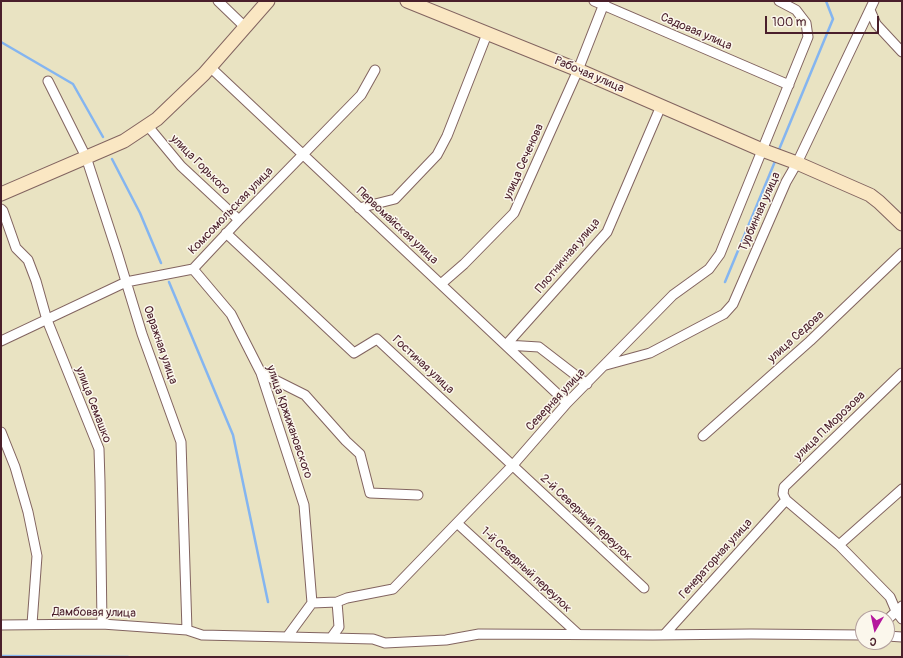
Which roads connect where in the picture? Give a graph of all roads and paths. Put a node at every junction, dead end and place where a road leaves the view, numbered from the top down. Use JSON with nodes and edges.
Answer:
{"nodes":[{"id":1,"x":218,"y":1,"type":"edge"},
{"id":2,"x":268,"y":1,"type":"edge"},
{"id":3,"x":407,"y":1,"type":"edge"},
{"id":4,"x":594,"y":1,"type":"edge"},
{"id":5,"x":779,"y":1,"type":"edge"},
{"id":6,"x":874,"y":1,"type":"edge"},
{"id":7,"x":604,"y":3,"type":"edge"},
{"id":8,"x":870,"y":10,"type":"junction"},
{"id":9,"x":245,"y":27,"type":"junction"},
{"id":10,"x":487,"y":34,"type":"junction"},
{"id":11,"x":902,"y":52,"type":"edge"},
{"id":12,"x":210,"y":67,"type":"junction"},
{"id":13,"x":375,"y":70,"type":"dead end"},
{"id":14,"x":578,"y":70,"type":"junction"},
{"id":15,"x":48,"y":81,"type":"dead end"},
{"id":16,"x":789,"y":85,"type":"junction"},
{"id":17,"x":661,"y":106,"type":"junction"},
{"id":18,"x":147,"y":126,"type":"junction"},
{"id":19,"x":766,"y":151,"type":"junction"},
{"id":20,"x":302,"y":154,"type":"junction"},
{"id":21,"x":86,"y":157,"type":"junction"},
{"id":22,"x":793,"y":161,"type":"junction"},
{"id":23,"x":1,"y":194,"type":"edge"},
{"id":24,"x":359,"y":208,"type":"junction"},
{"id":25,"x":1,"y":209,"type":"edge"},
{"id":26,"x":239,"y":220,"type":"junction"},
{"id":27,"x":902,"y":224,"type":"edge"},
{"id":28,"x":226,"y":233,"type":"junction"},
{"id":29,"x":902,"y":253,"type":"edge"},
{"id":30,"x":193,"y":269,"type":"junction"},
{"id":31,"x":126,"y":282,"type":"junction"},
{"id":32,"x":440,"y":284,"type":"junction"},
{"id":33,"x":47,"y":320,"type":"junction"},
{"id":34,"x":1,"y":341,"type":"edge"},
{"id":35,"x":506,"y":345,"type":"junction"},
{"id":36,"x":605,"y":366,"type":"junction"},
{"id":37,"x":261,"y":373,"type":"junction"},
{"id":38,"x":902,"y":373,"type":"edge"},
{"id":39,"x":587,"y":384,"type":"junction"},
{"id":40,"x":567,"y":403,"type":"junction"},
{"id":41,"x":1,"y":432,"type":"edge"},
{"id":42,"x":703,"y":436,"type":"dead end"},
{"id":43,"x":513,"y":465,"type":"junction"},
{"id":44,"x":902,"y":489,"type":"edge"},
{"id":45,"x":418,"y":495,"type":"dead end"},
{"id":46,"x":786,"y":500,"type":"junction"},
{"id":47,"x":457,"y":522,"type":"junction"},
{"id":48,"x":839,"y":545,"type":"junction"},
{"id":49,"x":644,"y":588,"type":"dead end"},
{"id":50,"x":312,"y":602,"type":"junction"},
{"id":51,"x":337,"y":602,"type":"junction"},
{"id":52,"x":899,"y":608,"type":"edge"},
{"id":53,"x":902,"y":619,"type":"edge"},
{"id":54,"x":32,"y":624,"type":"junction"},
{"id":55,"x":102,"y":624,"type":"junction"},
{"id":56,"x":1,"y":625,"type":"edge"},
{"id":57,"x":187,"y":630,"type":"junction"},
{"id":58,"x":578,"y":634,"type":"junction"},
{"id":59,"x":664,"y":635,"type":"junction"},
{"id":60,"x":855,"y":635,"type":"edge"},
{"id":61,"x":287,"y":637,"type":"junction"},
{"id":62,"x":331,"y":638,"type":"junction"}],
"edges":[{"from":1,"to":9,"type":"street"},
{"from":2,"to":9,"type":"street"},
{"from":3,"to":10,"type":"street","name":"Рабочая улица"},
{"from":4,"to":7,"type":"street","name":"Садовая улица"},
{"from":5,"to":16,"type":"street","name":"Северная улица"},
{"from":6,"to":8,"type":"street","name":"Турбинная улица"},
{"from":7,"to":14,"type":"street","name":"улица Сеченова"},
{"from":7,"to":16,"type":"street","name":"Садовая улица"},
{"from":8,"to":11,"type":"street"},
{"from":8,"to":22,"type":"street","name":"Турбинная улица"},
{"from":9,"to":12,"type":"street"},
{"from":10,"to":14,"type":"street","name":"Рабочая улица"},
{"from":10,"to":24,"type":"street"},
{"from":12,"to":18,"type":"street"},
{"from":12,"to":20,"type":"street","name":"Первомайская улица"},
{"from":13,"to":20,"type":"street","name":"Комсомольская улица"},
{"from":14,"to":17,"type":"street","name":"Рабочая улица"},
{"from":14,"to":32,"type":"street","name":"улица Сеченова"},
{"from":15,"to":21,"type":"street","name":"Овражная улица"},
{"from":16,"to":19,"type":"street","name":"Северная улица"},
{"from":17,"to":19,"type":"street","name":"Рабочая улица"},
{"from":17,"to":35,"type":"street","name":"Плотничная улица"},
{"from":18,"to":21,"type":"street"},
{"from":18,"to":26,"type":"street","name":"улица Горького"},
{"from":19,"to":22,"type":"street","name":"Рабочая улица"},
{"from":19,"to":36,"type":"street","name":"Северная улица"},
{"from":20,"to":24,"type":"street","name":"Первомайская улица"},
{"from":20,"to":26,"type":"street","name":"Комсомольская улица"},
{"from":21,"to":23,"type":"street"},
{"from":21,"to":31,"type":"street","name":"Овражная улица"},
{"from":22,"to":27,"type":"street","name":"Рабочая улица"},
{"from":22,"to":36,"type":"street","name":"Турбинная улица"},
{"from":24,"to":32,"type":"street","name":"Первомайская улица"},
{"from":25,"to":33,"type":"street","name":"улица Семашко"},
{"from":26,"to":28,"type":"street","name":"Комсомольская улица"},
{"from":28,"to":30,"type":"street","name":"Комсомольская улица"},
{"from":28,"to":43,"type":"street","name":"Гостиная улица"},
{"from":29,"to":42,"type":"street","name":"улица Седова"},
{"from":30,"to":31,"type":"street","name":"Комсомольская улица"},
{"from":30,"to":37,"type":"street","name":"улица Кржижановского"},
{"from":31,"to":33,"type":"street","name":"Комсомольская улица"},
{"from":31,"to":57,"type":"street","name":"Овражная улица"},
{"from":32,"to":35,"type":"street","name":"Первомайская улица"},
{"from":33,"to":34,"type":"street","name":"Комсомольская улица"},
{"from":33,"to":55,"type":"street","name":"улица Семашко"},
{"from":35,"to":39,"type":"street"},
{"from":35,"to":40,"type":"street","name":"Первомайская улица"},
{"from":36,"to":39,"type":"street","name":"Северная улица"},
{"from":37,"to":45,"type":"street"},
{"from":37,"to":50,"type":"street","name":"улица Кржижановского"},
{"from":38,"to":46,"type":"street","name":"улица П.Морозова"},
{"from":39,"to":40,"type":"street","name":"Северная улица"},
{"from":40,"to":43,"type":"street","name":"Северная улица"},
{"from":41,"to":54,"type":"street"},
{"from":43,"to":47,"type":"street","name":"Северная улица"},
{"from":43,"to":49,"type":"street","name":"2-й Северный переулок"},
{"from":44,"to":48,"type":"street"},
{"from":46,"to":48,"type":"street"},
{"from":46,"to":59,"type":"street","name":"Генераторная улица"},
{"from":47,"to":51,"type":"street","name":"Северная улица"},
{"from":47,"to":58,"type":"street","name":"1-й Северный переулок"},
{"from":48,"to":52,"type":"street"},
{"from":50,"to":51,"type":"street","name":"Северная улица"},
{"from":50,"to":61,"type":"street"},
{"from":51,"to":62,"type":"street"},
{"from":52,"to":53,"type":"street"},
{"from":54,"to":55,"type":"street","name":"Дамбовая улица"},
{"from":54,"to":56,"type":"street","name":"Дамбовая улица"},
{"from":55,"to":57,"type":"street","name":"Дамбовая улица"},
{"from":57,"to":61,"type":"street","name":"Дамбовая улица"},
{"from":58,"to":59,"type":"street","name":"Дамбовая улица"},
{"from":58,"to":62,"type":"street","name":"Дамбовая улица"},
{"from":59,"to":60,"type":"street","name":"Дамбовая улица"},
{"from":61,"to":62,"type":"street","name":"Дамбовая улица"}]}
